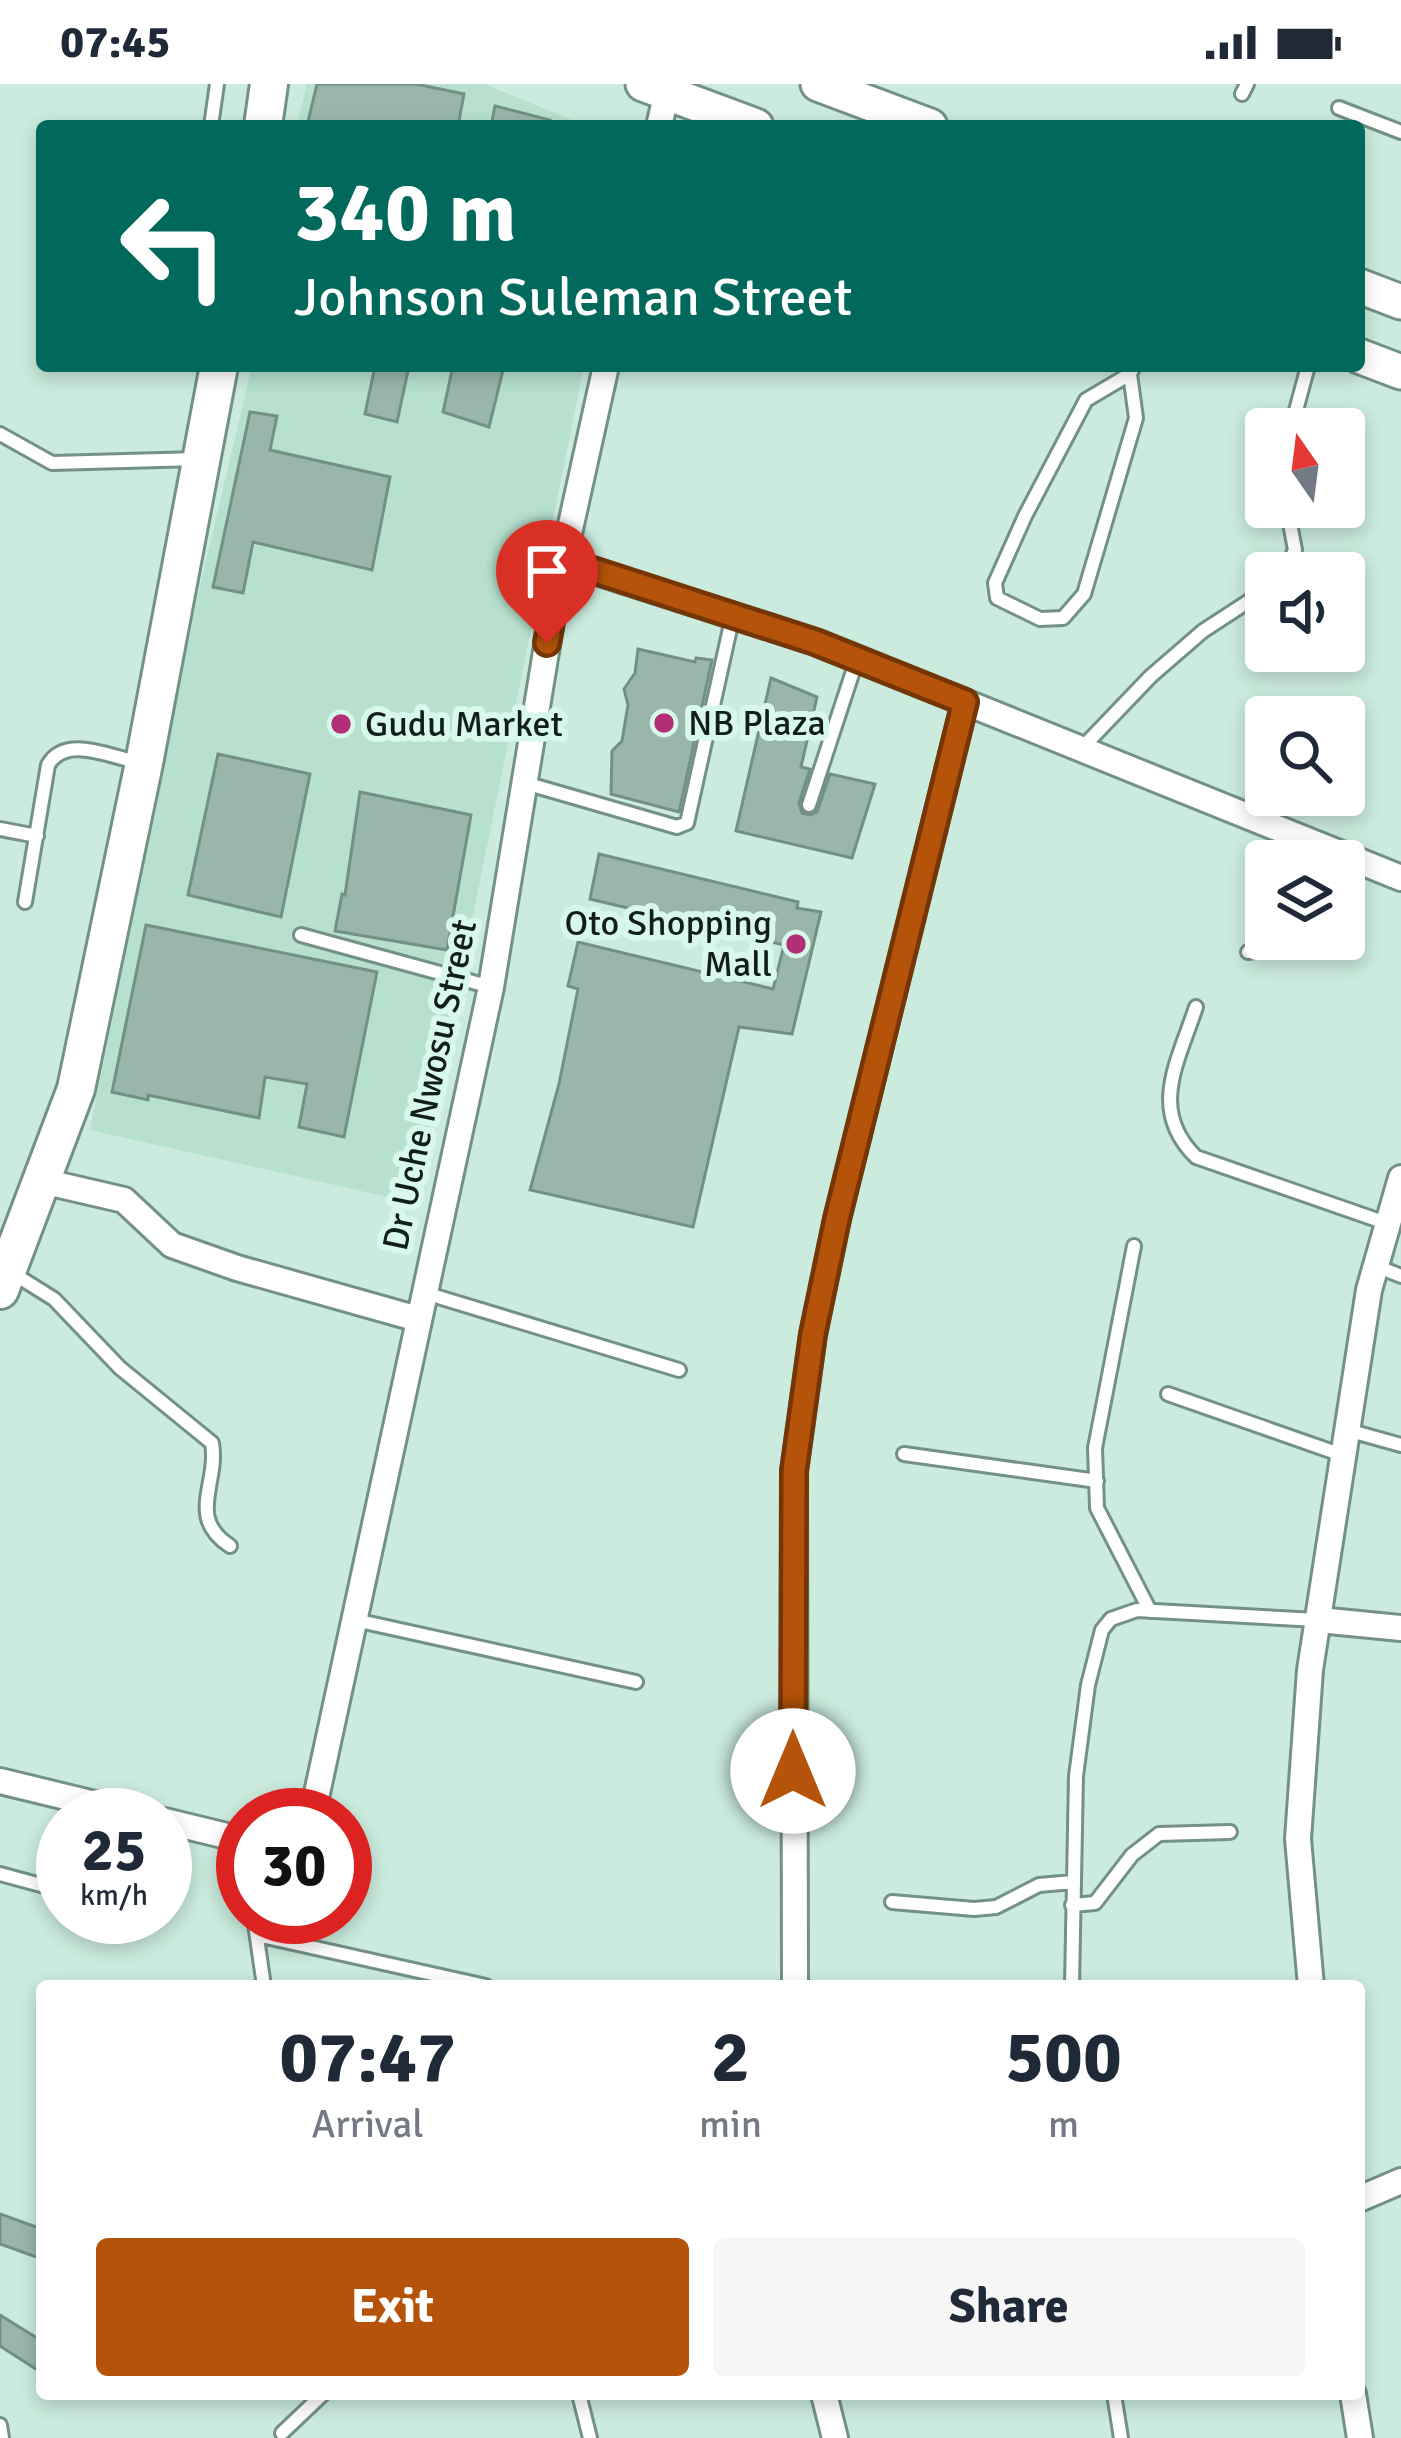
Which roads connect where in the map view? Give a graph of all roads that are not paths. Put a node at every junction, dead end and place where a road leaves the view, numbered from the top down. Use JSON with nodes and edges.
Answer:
{"nodes":[{"id":1,"x":217,"y":84,"type":"edge"},
{"id":2,"x":269,"y":84,"type":"edge"},
{"id":3,"x":818,"y":84,"type":"edge"},
{"id":4,"x":672,"y":96,"type":"edge"},
{"id":5,"x":1339,"y":108,"type":"dead end"},
{"id":6,"x":213,"y":120,"type":"edge"},
{"id":7,"x":264,"y":120,"type":"edge"},
{"id":8,"x":739,"y":120,"type":"edge"},
{"id":9,"x":914,"y":120,"type":"edge"},
{"id":10,"x":1401,"y":132,"type":"edge"},
{"id":11,"x":1365,"y":288,"type":"edge"},
{"id":12,"x":1401,"y":302,"type":"edge"},
{"id":13,"x":1365,"y":358,"type":"edge"},
{"id":14,"x":218,"y":372,"type":"edge"},
{"id":15,"x":605,"y":372,"type":"edge"},
{"id":16,"x":1129,"y":372,"type":"edge"},
{"id":17,"x":1132,"y":372,"type":"edge"},
{"id":18,"x":1306,"y":372,"type":"edge"},
{"id":19,"x":1401,"y":373,"type":"edge"},
{"id":20,"x":1297,"y":408,"type":"edge"},
{"id":21,"x":0,"y":434,"type":"edge"},
{"id":22,"x":200,"y":459,"type":"junction"},
{"id":23,"x":562,"y":560,"type":"junction"},
{"id":24,"x":1245,"y":604,"type":"edge"},
{"id":25,"x":733,"y":615,"type":"junction"},
{"id":26,"x":857,"y":658,"type":"junction"},
{"id":27,"x":965,"y":702,"type":"junction"},
{"id":28,"x":1081,"y":749,"type":"junction"},
{"id":29,"x":144,"y":764,"type":"junction"},
{"id":30,"x":524,"y":783,"type":"junction"},
{"id":31,"x":809,"y":806,"type":"dead end"},
{"id":32,"x":0,"y":829,"type":"edge"},
{"id":33,"x":37,"y":836,"type":"junction"},
{"id":34,"x":1298,"y":840,"type":"edge"},
{"id":35,"x":1365,"y":866,"type":"edge"},
{"id":36,"x":1401,"y":878,"type":"edge"},
{"id":37,"x":25,"y":902,"type":"dead end"},
{"id":38,"x":301,"y":934,"type":"dead end"},
{"id":39,"x":490,"y":988,"type":"junction"},
{"id":40,"x":1196,"y":1007,"type":"dead end"},
{"id":41,"x":1401,"y":1178,"type":"edge"},
{"id":42,"x":42,"y":1181,"type":"junction"},
{"id":43,"x":1386,"y":1223,"type":"junction"},
{"id":44,"x":1134,"y":1246,"type":"dead end"},
{"id":45,"x":1375,"y":1265,"type":"junction"},
{"id":46,"x":1401,"y":1276,"type":"edge"},
{"id":47,"x":4,"y":1280,"type":"edge"},
{"id":48,"x":424,"y":1293,"type":"junction"},
{"id":49,"x":418,"y":1319,"type":"junction"},
{"id":50,"x":679,"y":1370,"type":"dead end"},
{"id":51,"x":1168,"y":1394,"type":"dead end"},
{"id":52,"x":1345,"y":1443,"type":"junction"},
{"id":53,"x":1401,"y":1445,"type":"edge"},
{"id":54,"x":904,"y":1454,"type":"dead end"},
{"id":55,"x":1096,"y":1481,"type":"junction"},
{"id":56,"x":230,"y":1546,"type":"dead end"},
{"id":57,"x":1150,"y":1611,"type":"junction"},
{"id":58,"x":354,"y":1620,"type":"junction"},
{"id":59,"x":1319,"y":1620,"type":"junction"},
{"id":60,"x":1401,"y":1628,"type":"edge"},
{"id":61,"x":636,"y":1682,"type":"dead end"},
{"id":62,"x":0,"y":1781,"type":"edge"},
{"id":63,"x":318,"y":1788,"type":"edge"},
{"id":64,"x":36,"y":1790,"type":"edge"},
{"id":65,"x":1230,"y":1832,"type":"dead end"},
{"id":66,"x":0,"y":1874,"type":"edge"},
{"id":67,"x":1072,"y":1882,"type":"junction"},
{"id":68,"x":36,"y":1884,"type":"edge"},
{"id":69,"x":892,"y":1902,"type":"dead end"},
{"id":70,"x":1072,"y":1905,"type":"junction"},
{"id":71,"x":258,"y":1944,"type":"edge"},
{"id":72,"x":297,"y":1944,"type":"edge"},
{"id":73,"x":263,"y":1980,"type":"edge"},
{"id":74,"x":459,"y":1980,"type":"edge"},
{"id":75,"x":795,"y":1980,"type":"edge"},
{"id":76,"x":1072,"y":1980,"type":"edge"},
{"id":77,"x":1310,"y":1980,"type":"edge"},
{"id":78,"x":1401,"y":2181,"type":"edge"},
{"id":79,"x":1365,"y":2196,"type":"edge"},
{"id":80,"x":316,"y":2400,"type":"edge"},
{"id":81,"x":580,"y":2400,"type":"edge"},
{"id":82,"x":826,"y":2400,"type":"edge"},
{"id":83,"x":1115,"y":2400,"type":"edge"},
{"id":84,"x":1354,"y":2400,"type":"edge"},
{"id":85,"x":0,"y":2425,"type":"edge"},
{"id":86,"x":282,"y":2433,"type":"dead end"},
{"id":87,"x":2,"y":2438,"type":"edge"},
{"id":88,"x":590,"y":2438,"type":"edge"},
{"id":89,"x":835,"y":2438,"type":"edge"},
{"id":90,"x":1121,"y":2438,"type":"edge"},
{"id":91,"x":1360,"y":2438,"type":"edge"}],
"edges":[{"from":1,"to":6,"type":"lane"},
{"from":2,"to":7,"type":"main road"},
{"from":3,"to":9,"type":"main road"},
{"from":4,"to":8,"type":"main road"},
{"from":5,"to":10,"type":"lane"},
{"from":11,"to":12,"type":"main road"},
{"from":13,"to":19,"type":"main road"},
{"from":14,"to":22,"type":"main road"},
{"from":15,"to":23,"type":"street","name":"Dr Uche Nwosu Street"},
{"from":16,"to":17,"type":"lane"},
{"from":18,"to":20,"type":"lane"},
{"from":21,"to":22,"type":"lane"},
{"from":22,"to":29,"type":"main road"},
{"from":23,"to":25,"type":"street"},
{"from":23,"to":30,"type":"street","name":"Dr Uche Nwosu Street"},
{"from":24,"to":28,"type":"lane"},
{"from":25,"to":26,"type":"street"},
{"from":25,"to":30,"type":"lane"},
{"from":26,"to":27,"type":"street"},
{"from":26,"to":31,"type":"lane"},
{"from":27,"to":28,"type":"street"},
{"from":27,"to":75,"type":"street"},
{"from":28,"to":34,"type":"street"},
{"from":29,"to":33,"type":"lane"},
{"from":29,"to":42,"type":"main road"},
{"from":30,"to":39,"type":"street","name":"Dr Uche Nwosu Street"},
{"from":32,"to":33,"type":"lane"},
{"from":33,"to":37,"type":"lane"},
{"from":35,"to":36,"type":"street"},
{"from":38,"to":39,"type":"lane"},
{"from":39,"to":48,"type":"street","name":"Dr Uche Nwosu Street"},
{"from":40,"to":43,"type":"lane"},
{"from":41,"to":43,"type":"street"},
{"from":42,"to":47,"type":"main road"},
{"from":42,"to":49,"type":"street"},
{"from":43,"to":45,"type":"street"},
{"from":44,"to":55,"type":"lane"},
{"from":45,"to":46,"type":"lane"},
{"from":45,"to":52,"type":"street"},
{"from":47,"to":56,"type":"lane"},
{"from":48,"to":49,"type":"street","name":"Dr Uche Nwosu Street"},
{"from":48,"to":50,"type":"lane"},
{"from":49,"to":58,"type":"street","name":"Dr Uche Nwosu Street"},
{"from":51,"to":52,"type":"lane"},
{"from":52,"to":53,"type":"lane"},
{"from":52,"to":59,"type":"street"},
{"from":54,"to":55,"type":"lane"},
{"from":55,"to":57,"type":"lane"},
{"from":57,"to":59,"type":"lane"},
{"from":57,"to":67,"type":"lane"},
{"from":58,"to":61,"type":"lane"},
{"from":58,"to":63,"type":"street","name":"Dr Uche Nwosu Street"},
{"from":59,"to":60,"type":"street"},
{"from":59,"to":77,"type":"street"},
{"from":62,"to":64,"type":"street"},
{"from":65,"to":70,"type":"lane"},
{"from":66,"to":68,"type":"lane"},
{"from":67,"to":69,"type":"lane"},
{"from":67,"to":70,"type":"lane"},
{"from":70,"to":76,"type":"lane"},
{"from":71,"to":73,"type":"lane"},
{"from":72,"to":74,"type":"lane"},
{"from":78,"to":79,"type":"street"},
{"from":80,"to":86,"type":"lane"},
{"from":81,"to":88,"type":"lane"},
{"from":82,"to":89,"type":"street"},
{"from":83,"to":90,"type":"lane"},
{"from":84,"to":91,"type":"street"},
{"from":85,"to":87,"type":"lane"}]}
